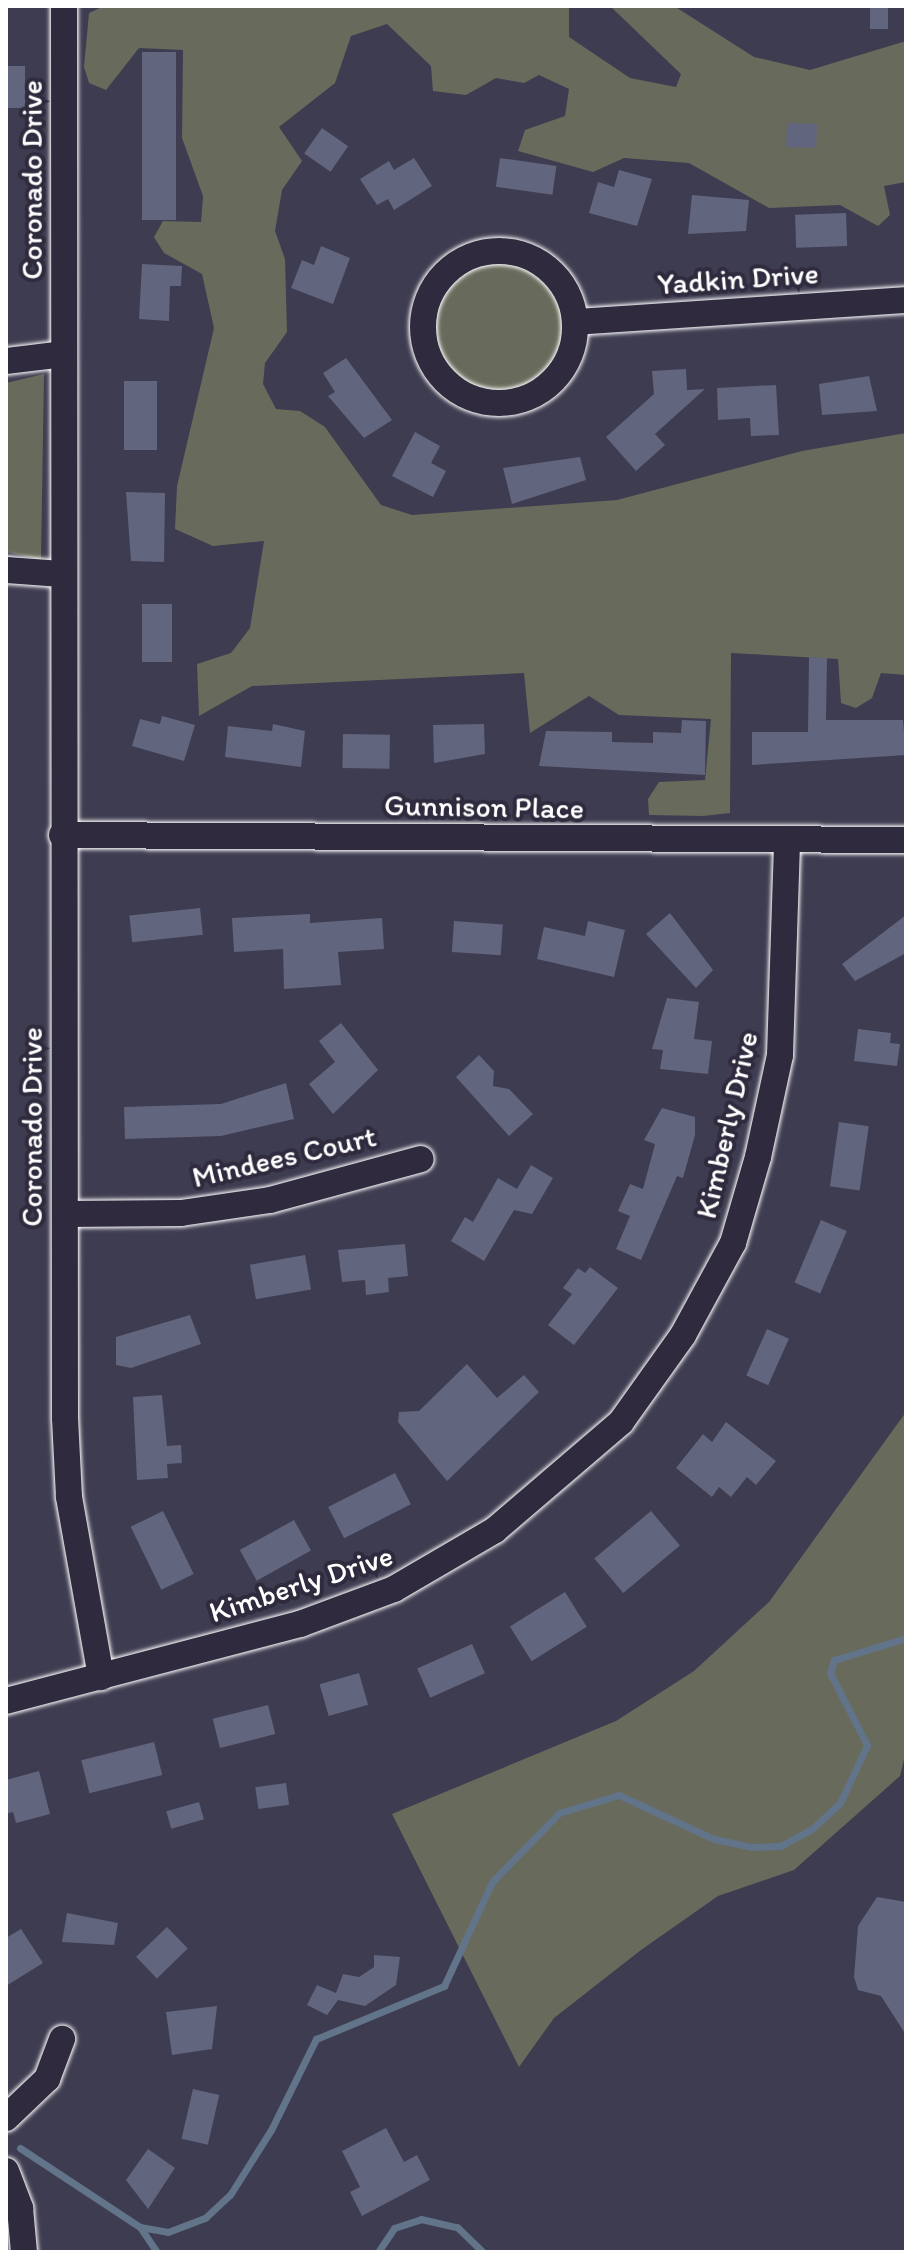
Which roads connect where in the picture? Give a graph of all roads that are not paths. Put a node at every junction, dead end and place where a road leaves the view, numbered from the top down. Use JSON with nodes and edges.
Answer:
{"nodes":[{"id":1,"x":64,"y":6,"type":"edge"},
{"id":2,"x":906,"y":300,"type":"edge"},
{"id":3,"x":575,"y":322,"type":"junction"},
{"id":4,"x":64,"y":354,"type":"junction"},
{"id":5,"x":6,"y":361,"type":"edge"},
{"id":6,"x":6,"y":570,"type":"edge"},
{"id":7,"x":62,"y":574,"type":"junction"},
{"id":8,"x":62,"y":835,"type":"junction"},
{"id":9,"x":906,"y":840,"type":"edge"},
{"id":10,"x":787,"y":841,"type":"junction"},
{"id":11,"x":421,"y":1159,"type":"dead end"},
{"id":12,"x":65,"y":1214,"type":"junction"},
{"id":13,"x":101,"y":1677,"type":"junction"},
{"id":14,"x":6,"y":1701,"type":"edge"},
{"id":15,"x":62,"y":2039,"type":"dead end"},
{"id":16,"x":6,"y":2118,"type":"edge"},
{"id":17,"x":6,"y":2171,"type":"edge"},
{"id":18,"x":24,"y":2252,"type":"edge"}],
"edges":[{"from":1,"to":4,"type":"street","name":"Coronado Drive"},
{"from":2,"to":3,"type":"street","name":"Yadkin Drive"},
{"from":3,"to":3,"type":"street"},
{"from":4,"to":5,"type":"street"},
{"from":4,"to":7,"type":"street","name":"Coronado Drive"},
{"from":6,"to":7,"type":"street"},
{"from":7,"to":8,"type":"street","name":"Coronado Drive"},
{"from":8,"to":10,"type":"street","name":"Gunnison Place"},
{"from":8,"to":12,"type":"street","name":"Coronado Drive"},
{"from":9,"to":10,"type":"street","name":"Gunnison Place"},
{"from":10,"to":13,"type":"street","name":"Kimberly Drive"},
{"from":11,"to":12,"type":"street","name":"Mindees Court"},
{"from":12,"to":13,"type":"street","name":"Coronado Drive"},
{"from":13,"to":14,"type":"street","name":"Kimberly Drive"},
{"from":15,"to":16,"type":"street"},
{"from":17,"to":18,"type":"street"}]}
